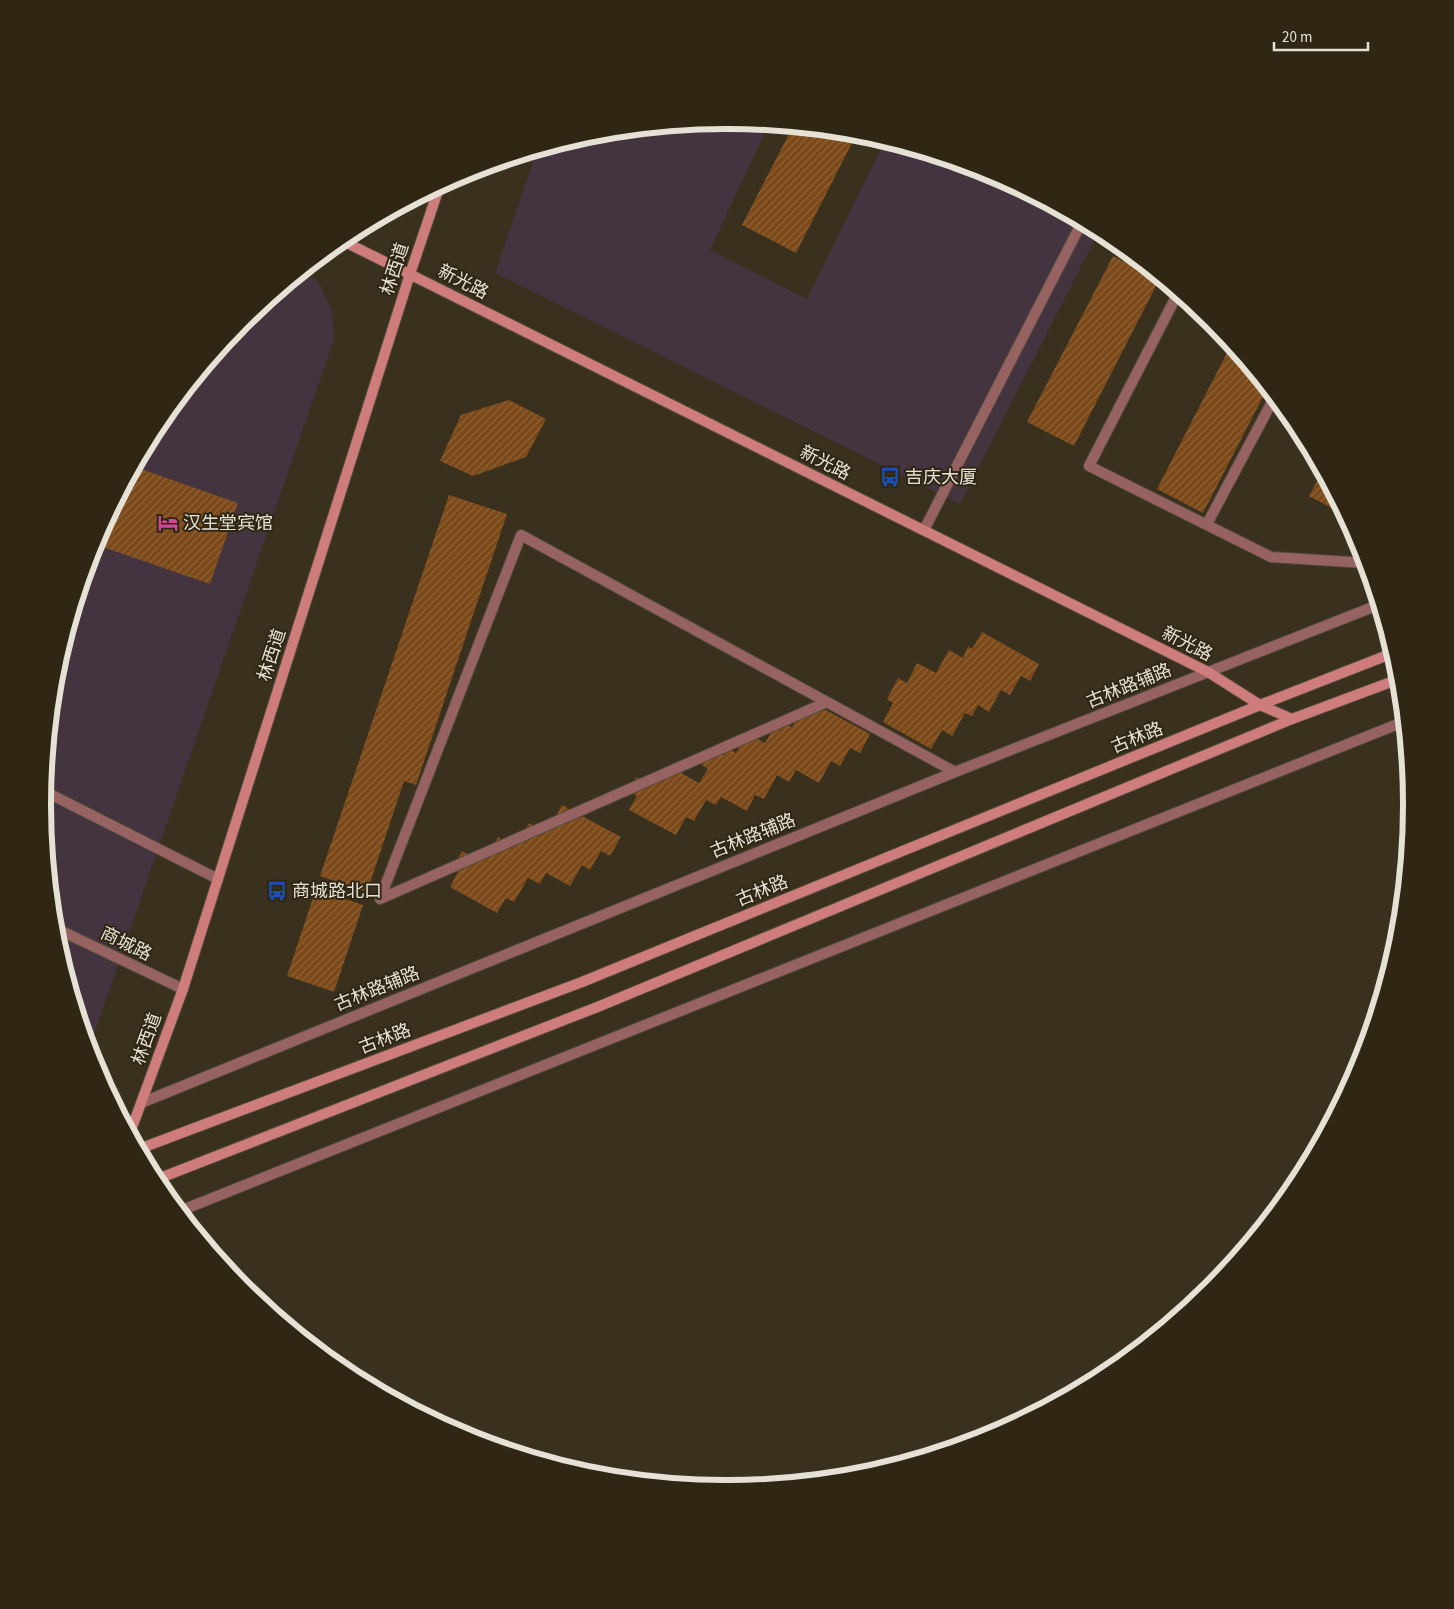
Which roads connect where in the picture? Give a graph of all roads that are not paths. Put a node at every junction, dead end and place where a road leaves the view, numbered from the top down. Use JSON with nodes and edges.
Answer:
{"nodes":[{"id":1,"x":437,"y":194,"type":"edge"},
{"id":2,"x":1079,"y":228,"type":"edge"},
{"id":3,"x":350,"y":244,"type":"edge"},
{"id":4,"x":410,"y":274,"type":"junction"},
{"id":5,"x":1175,"y":298,"type":"edge"},
{"id":6,"x":1271,"y":404,"type":"edge"},
{"id":7,"x":1207,"y":524,"type":"junction"},
{"id":8,"x":924,"y":530,"type":"junction"},
{"id":9,"x":1357,"y":562,"type":"edge"},
{"id":10,"x":1373,"y":607,"type":"edge"},
{"id":11,"x":1386,"y":655,"type":"edge"},
{"id":12,"x":1208,"y":672,"type":"junction"},
{"id":13,"x":1391,"y":682,"type":"edge"},
{"id":14,"x":827,"y":702,"type":"junction"},
{"id":15,"x":1260,"y":705,"type":"junction"},
{"id":16,"x":1292,"y":719,"type":"junction"},
{"id":17,"x":1398,"y":724,"type":"edge"},
{"id":18,"x":954,"y":772,"type":"junction"},
{"id":19,"x":51,"y":795,"type":"edge"},
{"id":20,"x":218,"y":879,"type":"junction"},
{"id":21,"x":63,"y":932,"type":"edge"},
{"id":22,"x":183,"y":989,"type":"junction"},
{"id":23,"x":141,"y":1103,"type":"junction"},
{"id":24,"x":133,"y":1125,"type":"edge"},
{"id":25,"x":145,"y":1147,"type":"edge"},
{"id":26,"x":163,"y":1177,"type":"edge"},
{"id":27,"x":186,"y":1209,"type":"edge"}],
"edges":[{"from":1,"to":4,"type":"main road","name":"林西道"},
{"from":2,"to":8,"type":"street"},
{"from":3,"to":4,"type":"main road","name":"新光路"},
{"from":4,"to":8,"type":"main road","name":"新光路"},
{"from":4,"to":20,"type":"main road","name":"林西道"},
{"from":5,"to":7,"type":"street"},
{"from":6,"to":7,"type":"street"},
{"from":7,"to":9,"type":"street"},
{"from":8,"to":12,"type":"main road","name":"新光路"},
{"from":10,"to":12,"type":"street","name":"古林路辅路"},
{"from":11,"to":15,"type":"main road","name":"古林路"},
{"from":12,"to":15,"type":"main road","name":"新光路"},
{"from":12,"to":18,"type":"street","name":"古林路辅路"},
{"from":13,"to":16,"type":"main road"},
{"from":14,"to":14,"type":"street"},
{"from":14,"to":18,"type":"street"},
{"from":15,"to":16,"type":"main road","name":"新光路"},
{"from":15,"to":25,"type":"main road","name":"古林路"},
{"from":16,"to":26,"type":"main road"},
{"from":17,"to":27,"type":"street"},
{"from":18,"to":23,"type":"street","name":"古林路辅路"},
{"from":19,"to":20,"type":"street"},
{"from":20,"to":22,"type":"main road","name":"林西道"},
{"from":21,"to":22,"type":"street","name":"商城路"},
{"from":22,"to":23,"type":"main road","name":"林西道"},
{"from":23,"to":24,"type":"main road","name":"林西道"}]}
